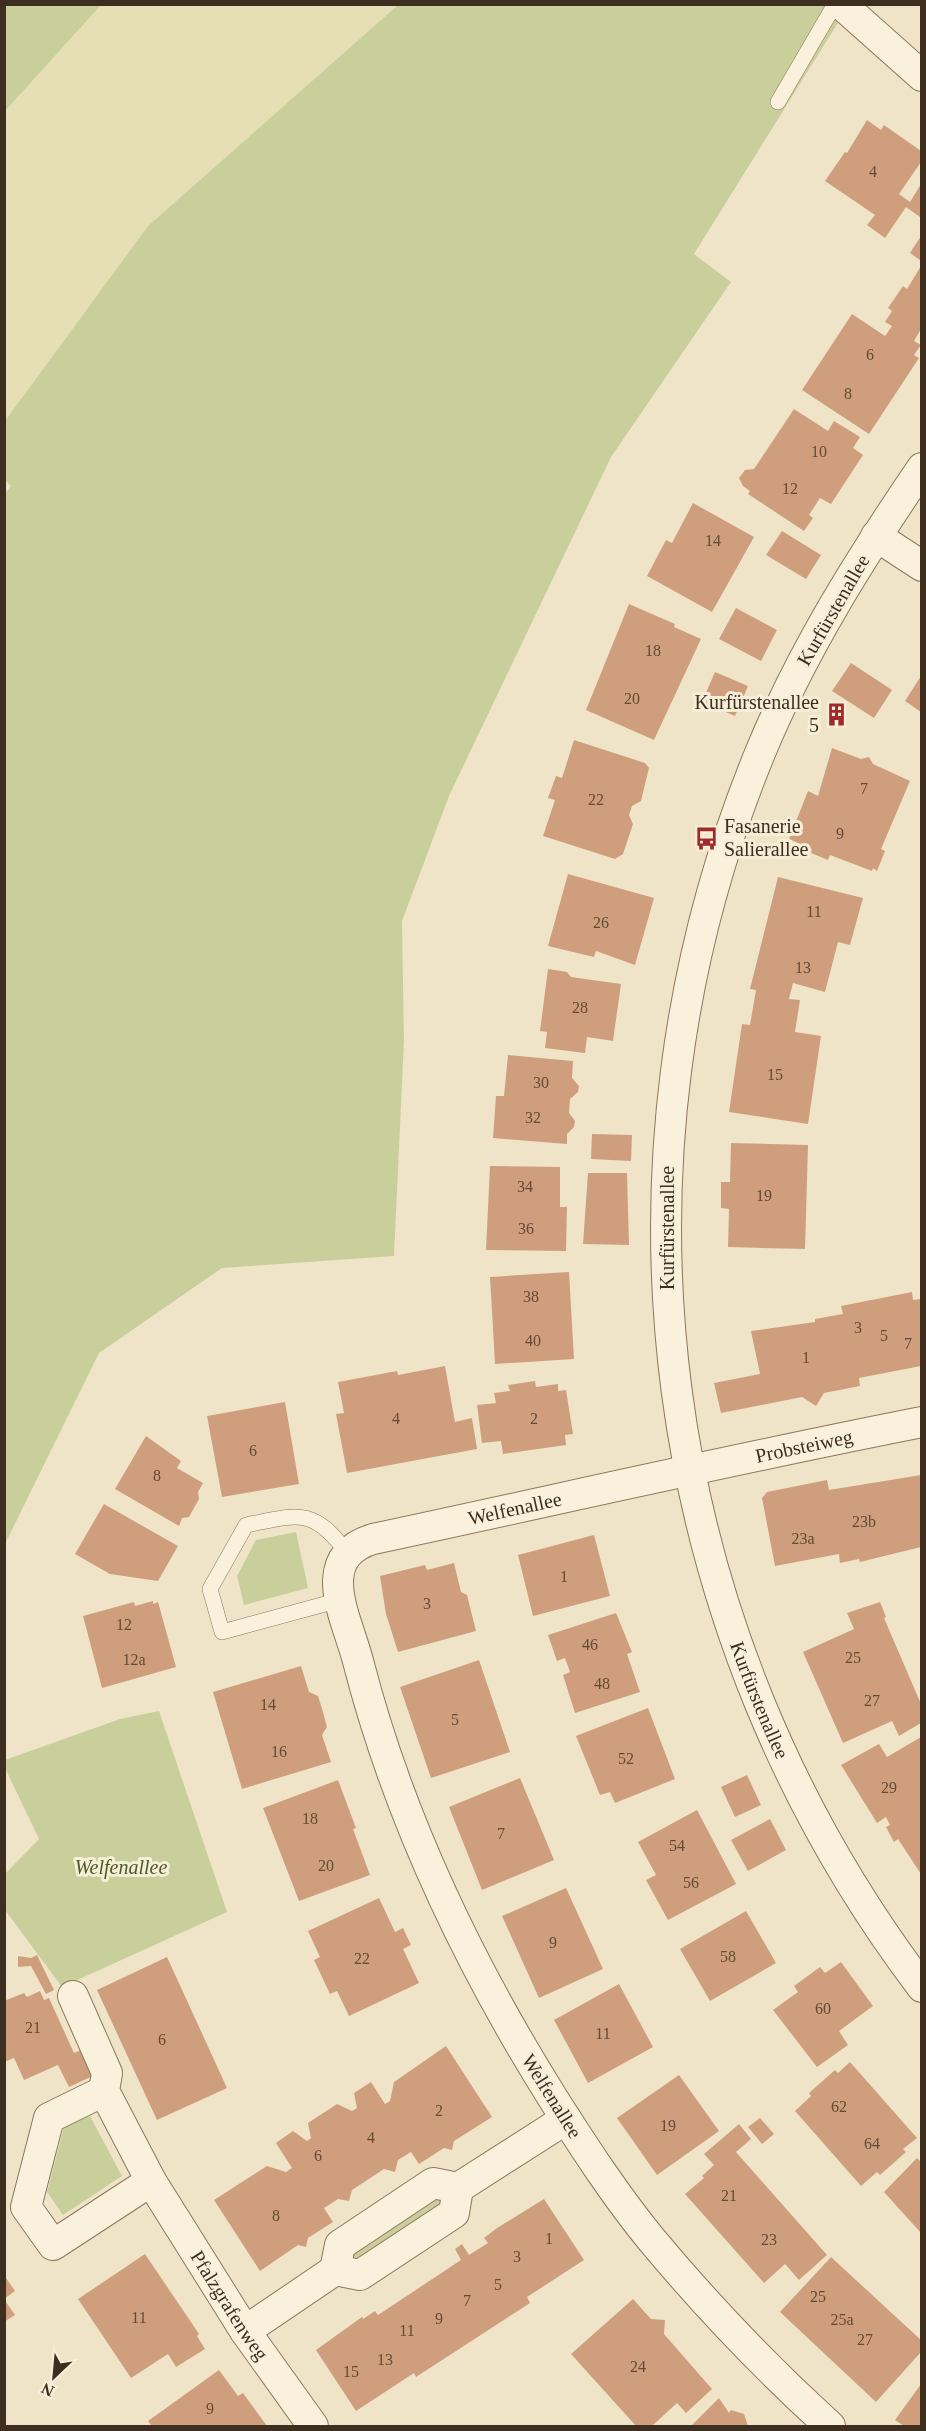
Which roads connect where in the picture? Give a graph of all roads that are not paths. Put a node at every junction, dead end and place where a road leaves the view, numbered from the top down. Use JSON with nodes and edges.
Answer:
{"nodes":[{"id":1,"x":836,"y":4,"type":"edge"},
{"id":2,"x":840,"y":4,"type":"edge"},
{"id":3,"x":921,"y":76,"type":"edge"},
{"id":4,"x":778,"y":102,"type":"dead end"},
{"id":5,"x":921,"y":468,"type":"edge"},
{"id":6,"x":876,"y":536,"type":"junction"},
{"id":7,"x":921,"y":566,"type":"edge"},
{"id":8,"x":921,"y":1422,"type":"edge"},
{"id":9,"x":688,"y":1471,"type":"junction"},
{"id":10,"x":347,"y":1553,"type":"junction"},
{"id":11,"x":340,"y":1600,"type":"junction"},
{"id":12,"x":921,"y":1987,"type":"edge"},
{"id":13,"x":73,"y":1996,"type":"dead end"},
{"id":14,"x":104,"y":2091,"type":"junction"},
{"id":15,"x":566,"y":2119,"type":"junction"},
{"id":16,"x":151,"y":2181,"type":"junction"},
{"id":17,"x":245,"y":2331,"type":"junction"},
{"id":18,"x":313,"y":2427,"type":"edge"},
{"id":19,"x":830,"y":2427,"type":"edge"}],
"edges":[{"from":1,"to":4,"type":"lane"},
{"from":2,"to":3,"type":"street"},
{"from":5,"to":6,"type":"street","name":"Kurfürstenallee"},
{"from":6,"to":7,"type":"street"},
{"from":6,"to":9,"type":"street","name":"Kurfürstenallee"},
{"from":8,"to":9,"type":"street","name":"Probsteiweg"},
{"from":9,"to":10,"type":"street","name":"Welfenallee"},
{"from":9,"to":12,"type":"street","name":"Kurfürstenallee"},
{"from":10,"to":11,"type":"street","name":"Welfenallee"},
{"from":10,"to":11,"type":"lane"},
{"from":11,"to":15,"type":"street","name":"Welfenallee"},
{"from":13,"to":14,"type":"street","name":"Pfalzgrafenweg"},
{"from":14,"to":16,"type":"street","name":"Pfalzgrafenweg"},
{"from":14,"to":16,"type":"street"},
{"from":15,"to":17,"type":"street"},
{"from":15,"to":19,"type":"street","name":"Welfenallee"},
{"from":16,"to":17,"type":"street","name":"Pfalzgrafenweg"},
{"from":17,"to":18,"type":"street","name":"Pfalzgrafenweg"}]}
